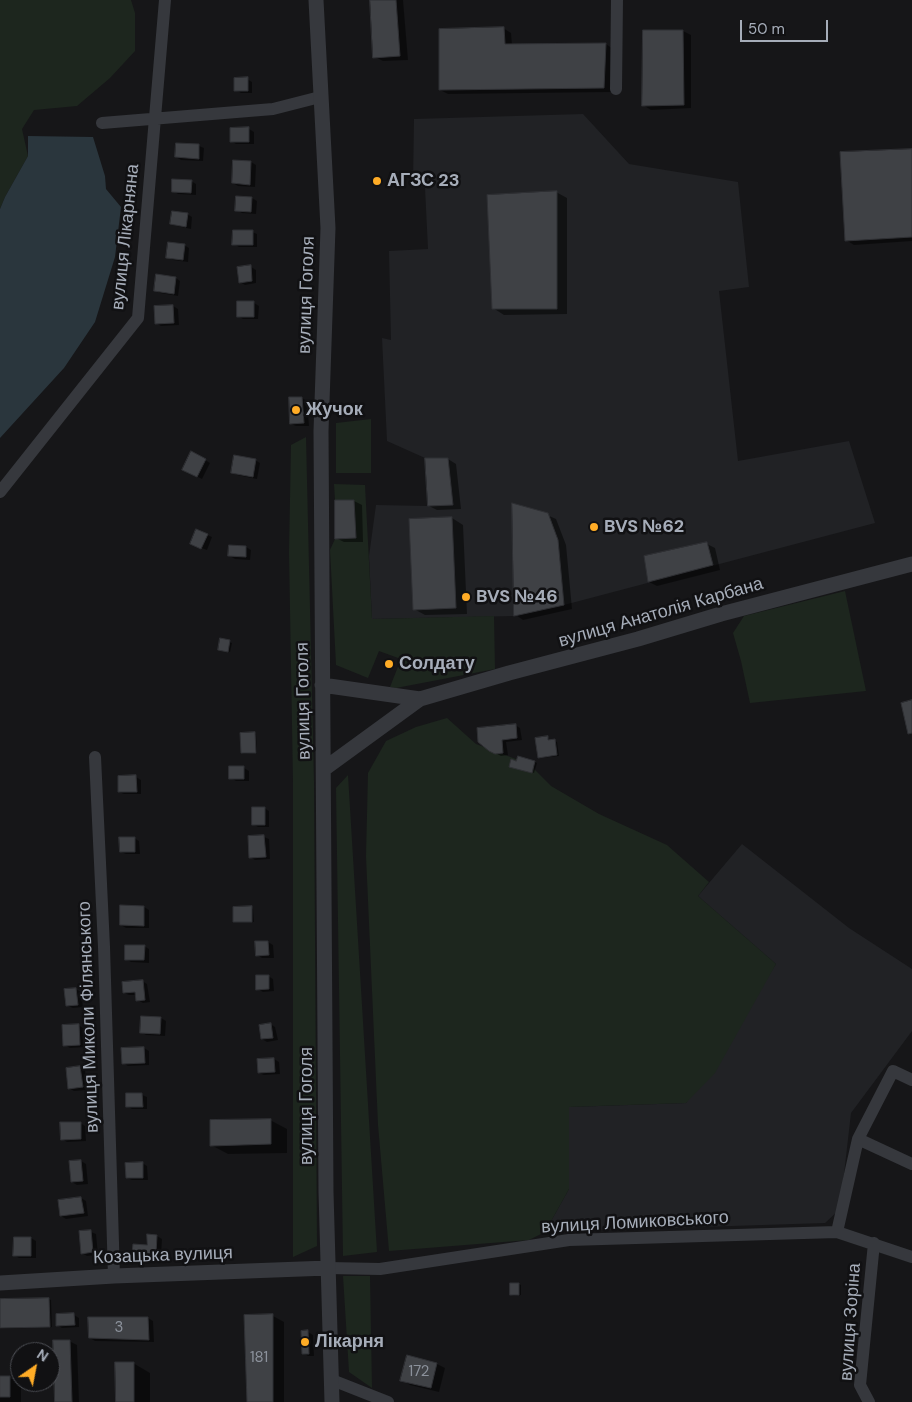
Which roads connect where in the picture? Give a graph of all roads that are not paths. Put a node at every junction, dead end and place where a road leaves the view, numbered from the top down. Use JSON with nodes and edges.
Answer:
{"nodes":[{"id":1,"x":165,"y":0,"type":"edge"},
{"id":2,"x":316,"y":0,"type":"edge"},
{"id":3,"x":617,"y":0,"type":"edge"},
{"id":4,"x":616,"y":89,"type":"dead end"},
{"id":5,"x":320,"y":96,"type":"junction"},
{"id":6,"x":155,"y":119,"type":"junction"},
{"id":7,"x":102,"y":123,"type":"dead end"},
{"id":8,"x":0,"y":492,"type":"edge"},
{"id":9,"x":912,"y":564,"type":"edge"},
{"id":10,"x":322,"y":685,"type":"junction"},
{"id":11,"x":420,"y":699,"type":"junction"},
{"id":12,"x":95,"y":756,"type":"dead end"},
{"id":13,"x":324,"y":769,"type":"junction"},
{"id":14,"x":912,"y":1080,"type":"edge"},
{"id":15,"x":858,"y":1139,"type":"junction"},
{"id":16,"x":912,"y":1164,"type":"edge"},
{"id":17,"x":837,"y":1232,"type":"junction"},
{"id":18,"x":874,"y":1243,"type":"junction"},
{"id":19,"x":912,"y":1257,"type":"edge"},
{"id":20,"x":328,"y":1268,"type":"junction"},
{"id":21,"x":114,"y":1276,"type":"junction"},
{"id":22,"x":0,"y":1283,"type":"edge"},
{"id":23,"x":332,"y":1380,"type":"junction"},
{"id":24,"x":332,"y":1402,"type":"edge"},
{"id":25,"x":388,"y":1402,"type":"edge"},
{"id":26,"x":869,"y":1402,"type":"edge"}],
"edges":[{"from":1,"to":6,"type":"street","name":"вулиця Лікарняна"},
{"from":2,"to":5,"type":"street","name":"вулиця Гоголя"},
{"from":3,"to":4,"type":"street"},
{"from":5,"to":6,"type":"street"},
{"from":5,"to":10,"type":"street","name":"вулиця Гоголя"},
{"from":6,"to":7,"type":"street"},
{"from":6,"to":8,"type":"street","name":"вулиця Лікарняна"},
{"from":9,"to":11,"type":"street","name":"вулиця Анатолія Карбана"},
{"from":10,"to":11,"type":"street"},
{"from":10,"to":13,"type":"street","name":"вулиця Гоголя"},
{"from":11,"to":13,"type":"street"},
{"from":12,"to":21,"type":"street","name":"вулиця Миколи Філянського"},
{"from":13,"to":20,"type":"street","name":"вулиця Гоголя"},
{"from":14,"to":15,"type":"street"},
{"from":15,"to":16,"type":"street"},
{"from":15,"to":17,"type":"street"},
{"from":17,"to":18,"type":"street","name":"вулиця Ломиковського"},
{"from":17,"to":20,"type":"street","name":"вулиця Ломиковського"},
{"from":18,"to":19,"type":"street","name":"вулиця Ломиковського"},
{"from":18,"to":26,"type":"street","name":"вулиця Зоріна"},
{"from":20,"to":21,"type":"street","name":"Козацька вулиця"},
{"from":20,"to":23,"type":"street","name":"вулиця Гоголя"},
{"from":21,"to":22,"type":"street","name":"Козацька вулиця"},
{"from":23,"to":24,"type":"street","name":"вулиця Гоголя"},
{"from":23,"to":25,"type":"street"}]}
